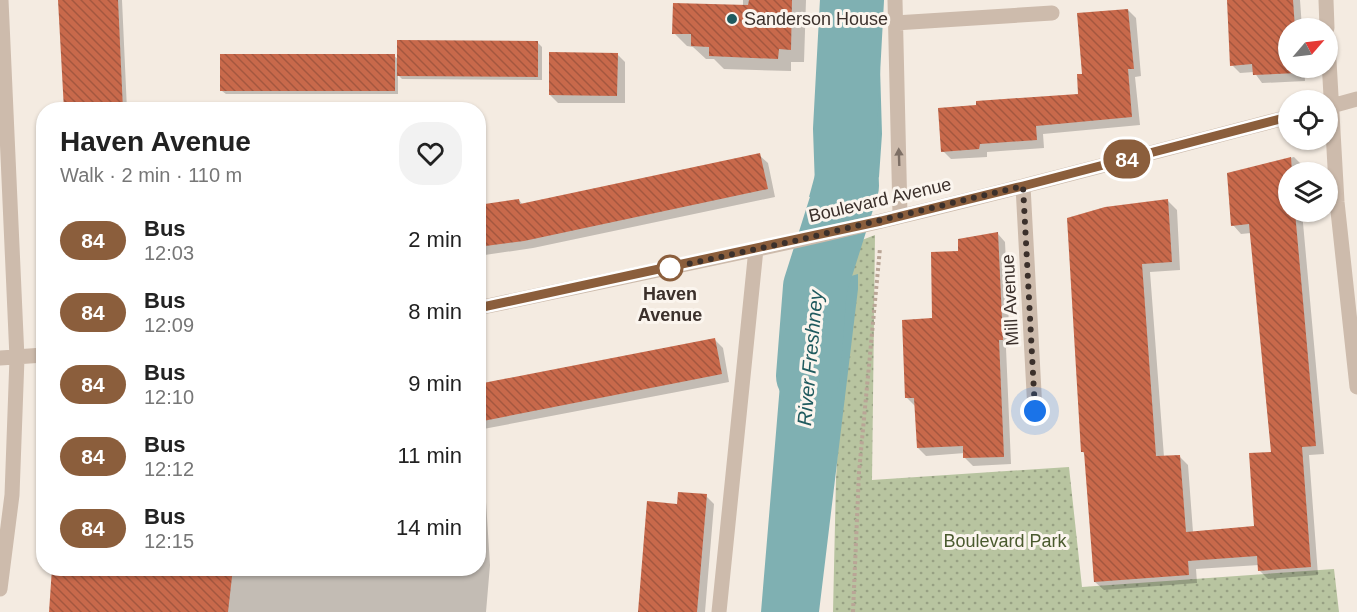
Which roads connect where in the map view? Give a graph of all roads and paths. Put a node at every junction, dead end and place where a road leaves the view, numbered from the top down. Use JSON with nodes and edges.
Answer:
{"nodes":[{"id":1,"x":1,"y":0,"type":"edge"},
{"id":2,"x":894,"y":0,"type":"edge"},
{"id":3,"x":1326,"y":0,"type":"edge"},
{"id":4,"x":1052,"y":13,"type":"dead end"},
{"id":5,"x":1327,"y":18,"type":"edge"},
{"id":6,"x":895,"y":22,"type":"junction"},
{"id":7,"x":1357,"y":99,"type":"edge"},
{"id":8,"x":1338,"y":104,"type":"edge"},
{"id":9,"x":1278,"y":120,"type":"edge"},
{"id":10,"x":1333,"y":150,"type":"edge"},
{"id":11,"x":1023,"y":186,"type":"junction"},
{"id":12,"x":900,"y":215,"type":"junction"},
{"id":13,"x":756,"y":249,"type":"junction"},
{"id":14,"x":880,"y":249,"type":"dead end"},
{"id":15,"x":486,"y":306,"type":"edge"},
{"id":16,"x":36,"y":356,"type":"edge"},
{"id":17,"x":0,"y":358,"type":"edge"},
{"id":18,"x":17,"y":358,"type":"junction"},
{"id":19,"x":1357,"y":387,"type":"edge"},
{"id":20,"x":1035,"y":411,"type":"dead end"},
{"id":21,"x":0,"y":589,"type":"edge"},
{"id":22,"x":719,"y":612,"type":"edge"},
{"id":23,"x":853,"y":612,"type":"edge"}],
"edges":[{"from":1,"to":18,"type":"street"},
{"from":2,"to":6,"type":"street"},
{"from":3,"to":5,"type":"street"},
{"from":4,"to":6,"type":"street"},
{"from":12,"to":6,"type":"street","one_way":true},
{"from":7,"to":8,"type":"street"},
{"from":9,"to":11,"type":"street","name":"Boulevard Avenue"},
{"from":10,"to":19,"type":"street"},
{"from":11,"to":12,"type":"street","name":"Boulevard Avenue"},
{"from":11,"to":20,"type":"street","name":"Mill Avenue"},
{"from":12,"to":13,"type":"street","name":"Boulevard Avenue"},
{"from":13,"to":15,"type":"street","name":"Boulevard Avenue"},
{"from":13,"to":22,"type":"street"},
{"from":14,"to":23,"type":"path"},
{"from":16,"to":18,"type":"street"},
{"from":17,"to":18,"type":"street"},
{"from":18,"to":21,"type":"street"}]}
